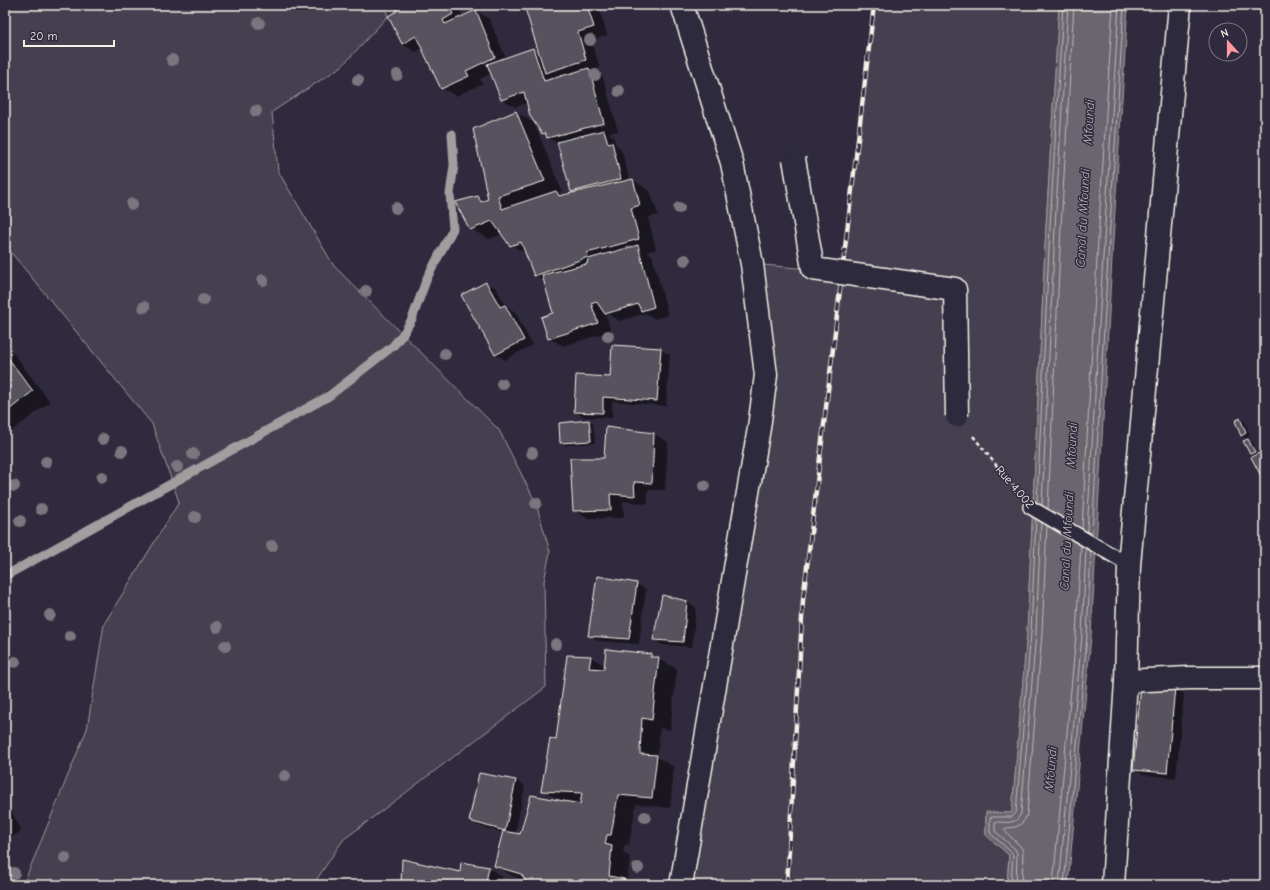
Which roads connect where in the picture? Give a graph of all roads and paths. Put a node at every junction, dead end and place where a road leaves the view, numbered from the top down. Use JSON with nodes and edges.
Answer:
{"nodes":[{"id":1,"x":682,"y":5,"type":"edge"},
{"id":2,"x":1180,"y":5,"type":"edge"},
{"id":3,"x":794,"y":159,"type":"dead end"},
{"id":4,"x":957,"y":416,"type":"joint"},
{"id":5,"x":1030,"y":507,"type":"joint"},
{"id":6,"x":1130,"y":565,"type":"junction"},
{"id":7,"x":1265,"y":678,"type":"edge"},
{"id":8,"x":1126,"y":681,"type":"junction"},
{"id":9,"x":681,"y":885,"type":"edge"},
{"id":10,"x":1113,"y":885,"type":"edge"}],
"edges":[{"from":1,"to":9,"type":"main road"},
{"from":2,"to":6,"type":"main road"},
{"from":3,"to":4,"type":"main road","bridge":true},
{"from":4,"to":5,"type":"path","name":"Rue 4.002"},
{"from":5,"to":6,"type":"lane","name":"Rue 4.002"},
{"from":6,"to":8,"type":"main road"},
{"from":7,"to":8,"type":"main road"},
{"from":8,"to":10,"type":"main road"}]}
